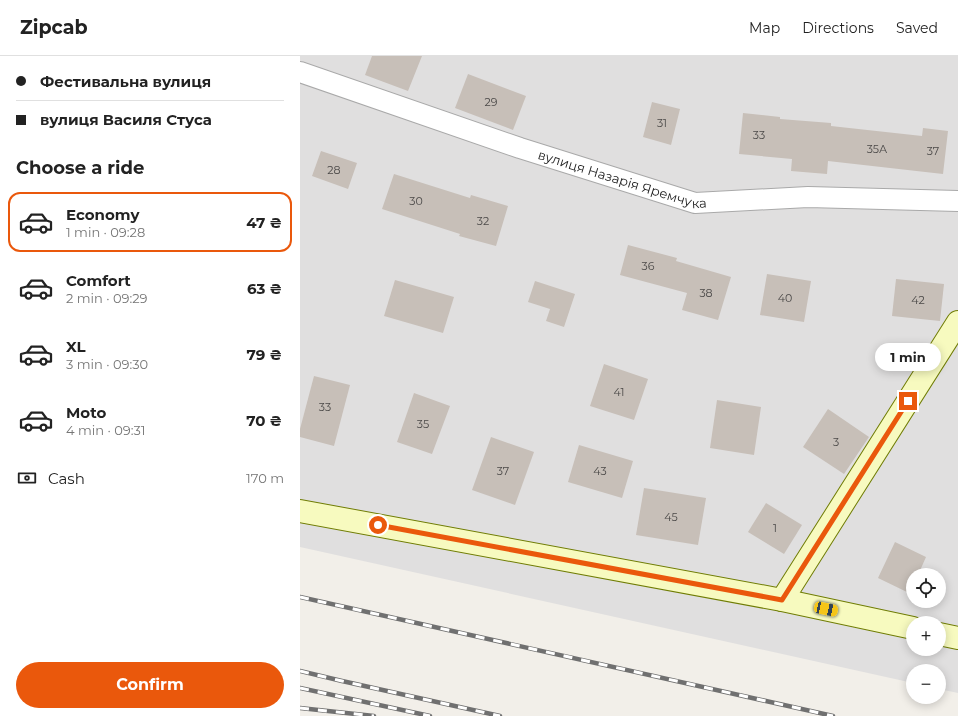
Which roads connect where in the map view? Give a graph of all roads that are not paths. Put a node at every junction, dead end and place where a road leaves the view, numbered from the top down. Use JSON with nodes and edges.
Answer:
{"nodes":[{"id":1,"x":300,"y":72,"type":"edge"},
{"id":2,"x":958,"y":201,"type":"edge"},
{"id":3,"x":958,"y":322,"type":"edge"},
{"id":4,"x":300,"y":511,"type":"edge"},
{"id":5,"x":782,"y":600,"type":"junction"},
{"id":6,"x":906,"y":627,"type":"edge"},
{"id":7,"x":946,"y":635,"type":"edge"},
{"id":8,"x":958,"y":638,"type":"edge"}],
"edges":[{"from":1,"to":2,"type":"street","name":"вулиця Назарія Яремчука"},
{"from":3,"to":5,"type":"street"},
{"from":4,"to":5,"type":"street"},
{"from":5,"to":6,"type":"street"},
{"from":7,"to":8,"type":"street"}]}
